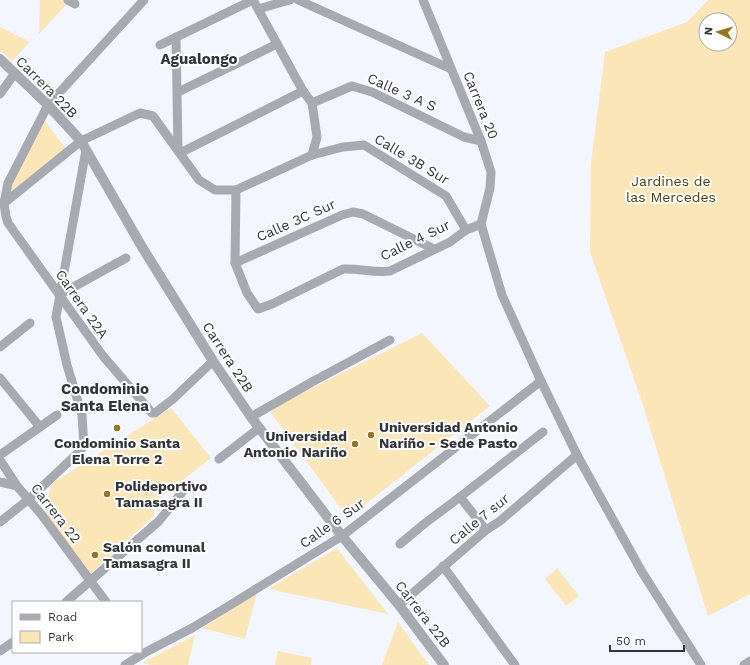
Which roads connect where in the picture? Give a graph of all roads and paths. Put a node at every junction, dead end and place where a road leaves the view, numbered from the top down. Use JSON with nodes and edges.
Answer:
{"nodes":[{"id":1,"x":144,"y":0,"type":"edge"},
{"id":2,"x":253,"y":0,"type":"edge"},
{"id":3,"x":290,"y":0,"type":"edge"},
{"id":4,"x":298,"y":0,"type":"edge"},
{"id":5,"x":417,"y":0,"type":"edge"},
{"id":6,"x":424,"y":3,"type":"edge"},
{"id":7,"x":258,"y":9,"type":"junction"},
{"id":8,"x":176,"y":37,"type":"junction"},
{"id":9,"x":277,"y":44,"type":"junction"},
{"id":10,"x":160,"y":45,"type":"dead end"},
{"id":11,"x":0,"y":59,"type":"edge"},
{"id":12,"x":452,"y":69,"type":"junction"},
{"id":13,"x":15,"y":73,"type":"junction"},
{"id":14,"x":3,"y":82,"type":"edge"},
{"id":15,"x":303,"y":91,"type":"junction"},
{"id":16,"x":178,"y":92,"type":"junction"},
{"id":17,"x":0,"y":94,"type":"edge"},
{"id":18,"x":312,"y":103,"type":"junction"},
{"id":19,"x":48,"y":105,"type":"junction"},
{"id":20,"x":81,"y":141,"type":"junction"},
{"id":21,"x":481,"y":141,"type":"junction"},
{"id":22,"x":86,"y":150,"type":"junction"},
{"id":23,"x":179,"y":152,"type":"junction"},
{"id":24,"x":312,"y":155,"type":"junction"},
{"id":25,"x":236,"y":190,"type":"junction"},
{"id":26,"x":2,"y":205,"type":"edge"},
{"id":27,"x":481,"y":224,"type":"junction"},
{"id":28,"x":466,"y":230,"type":"junction"},
{"id":29,"x":434,"y":249,"type":"junction"},
{"id":30,"x":126,"y":258,"type":"dead end"},
{"id":31,"x":235,"y":263,"type":"junction"},
{"id":32,"x":59,"y":295,"type":"junction"},
{"id":33,"x":30,"y":323,"type":"dead end"},
{"id":34,"x":390,"y":340,"type":"dead end"},
{"id":35,"x":2,"y":342,"type":"edge"},
{"id":36,"x":213,"y":361,"type":"junction"},
{"id":37,"x":0,"y":378,"type":"edge"},
{"id":38,"x":541,"y":381,"type":"junction"},
{"id":39,"x":57,"y":415,"type":"dead end"},
{"id":40,"x":251,"y":417,"type":"junction"},
{"id":41,"x":40,"y":427,"type":"junction"},
{"id":42,"x":259,"y":428,"type":"junction"},
{"id":43,"x":543,"y":432,"type":"dead end"},
{"id":44,"x":0,"y":455,"type":"edge"},
{"id":45,"x":577,"y":455,"type":"junction"},
{"id":46,"x":219,"y":459,"type":"dead end"},
{"id":47,"x":0,"y":460,"type":"edge"},
{"id":48,"x":0,"y":482,"type":"edge"},
{"id":49,"x":17,"y":486,"type":"junction"},
{"id":50,"x":183,"y":491,"type":"dead end"},
{"id":51,"x":460,"y":498,"type":"junction"},
{"id":52,"x":29,"y":499,"type":"junction"},
{"id":53,"x":0,"y":522,"type":"edge"},
{"id":54,"x":486,"y":530,"type":"junction"},
{"id":55,"x":342,"y":536,"type":"junction"},
{"id":56,"x":400,"y":544,"type":"dead end"},
{"id":57,"x":443,"y":566,"type":"junction"},
{"id":58,"x":90,"y":581,"type":"junction"},
{"id":59,"x":67,"y":601,"type":"edge"},
{"id":60,"x":105,"y":601,"type":"edge"},
{"id":61,"x":399,"y":605,"type":"junction"},
{"id":62,"x":12,"y":643,"type":"edge"},
{"id":63,"x":143,"y":649,"type":"edge"},
{"id":64,"x":0,"y":651,"type":"edge"},
{"id":65,"x":138,"y":653,"type":"edge"},
{"id":66,"x":750,"y":661,"type":"edge"},
{"id":67,"x":125,"y":665,"type":"edge"},
{"id":68,"x":444,"y":665,"type":"edge"},
{"id":69,"x":515,"y":665,"type":"edge"},
{"id":70,"x":701,"y":665,"type":"edge"},
{"id":71,"x":744,"y":665,"type":"edge"}],
"edges":[{"from":1,"to":19,"type":"street"},
{"from":2,"to":7,"type":"street"},
{"from":2,"to":8,"type":"street"},
{"from":3,"to":7,"type":"street"},
{"from":4,"to":12,"type":"street"},
{"from":5,"to":6,"type":"street"},
{"from":6,"to":12,"type":"street","name":"Carrera 20"},
{"from":7,"to":9,"type":"street"},
{"from":8,"to":10,"type":"street"},
{"from":8,"to":16,"type":"street"},
{"from":9,"to":15,"type":"street"},
{"from":9,"to":16,"type":"street"},
{"from":11,"to":13,"type":"street","name":"Carrera 22B"},
{"from":12,"to":21,"type":"street","name":"Carrera 20"},
{"from":13,"to":14,"type":"street"},
{"from":13,"to":19,"type":"street","name":"Carrera 22B"},
{"from":14,"to":17,"type":"street"},
{"from":15,"to":18,"type":"street"},
{"from":15,"to":23,"type":"street"},
{"from":16,"to":23,"type":"street"},
{"from":18,"to":21,"type":"street","name":"Calle 3 A S"},
{"from":18,"to":24,"type":"street"},
{"from":19,"to":20,"type":"street","name":"Carrera 22B"},
{"from":19,"to":26,"type":"street"},
{"from":20,"to":22,"type":"street","name":"Carrera 22B"},
{"from":20,"to":23,"type":"street"},
{"from":20,"to":26,"type":"street"},
{"from":21,"to":27,"type":"street","name":"Carrera 20"},
{"from":22,"to":32,"type":"street"},
{"from":22,"to":36,"type":"street","name":"Carrera 22B"},
{"from":23,"to":25,"type":"street"},
{"from":24,"to":25,"type":"street","name":"Calle 3B Sur"},
{"from":24,"to":28,"type":"street","name":"Calle 3B Sur"},
{"from":25,"to":31,"type":"street"},
{"from":26,"to":32,"type":"street","name":"Carrera 22A"},
{"from":27,"to":28,"type":"street","name":"Calle 4 Sur"},
{"from":27,"to":38,"type":"street"},
{"from":28,"to":29,"type":"street","name":"Calle 4 Sur"},
{"from":29,"to":31,"type":"street","name":"Calle 3C Sur"},
{"from":29,"to":31,"type":"street","name":"Calle 4 Sur"},
{"from":30,"to":32,"type":"street"},
{"from":32,"to":36,"type":"street","name":"Carrera 22A"},
{"from":32,"to":52,"type":"street"},
{"from":33,"to":35,"type":"street"},
{"from":34,"to":40,"type":"street"},
{"from":36,"to":40,"type":"street","name":"Carrera 22B"},
{"from":37,"to":41,"type":"street"},
{"from":38,"to":45,"type":"street"},
{"from":38,"to":55,"type":"street","name":"Calle 6 Sur"},
{"from":39,"to":41,"type":"street"},
{"from":40,"to":42,"type":"street","name":"Carrera 22B"},
{"from":41,"to":44,"type":"street"},
{"from":42,"to":46,"type":"street"},
{"from":42,"to":55,"type":"street","name":"Carrera 22B"},
{"from":43,"to":51,"type":"street"},
{"from":45,"to":54,"type":"street","name":"Calle 7 sur"},
{"from":45,"to":70,"type":"street"},
{"from":47,"to":49,"type":"street","name":"Carrera 22"},
{"from":48,"to":49,"type":"street"},
{"from":49,"to":52,"type":"street","name":"Carrera 22"},
{"from":50,"to":58,"type":"street"},
{"from":51,"to":54,"type":"street"},
{"from":51,"to":56,"type":"street"},
{"from":52,"to":53,"type":"street"},
{"from":52,"to":58,"type":"street","name":"Carrera 22"},
{"from":54,"to":57,"type":"street","name":"Calle 7 sur"},
{"from":55,"to":61,"type":"street","name":"Carrera 22B"},
{"from":55,"to":63,"type":"street","name":"Calle 6 Sur"},
{"from":57,"to":61,"type":"street","name":"Calle 7 sur"},
{"from":57,"to":69,"type":"street"},
{"from":58,"to":59,"type":"street"},
{"from":58,"to":60,"type":"street","name":"Carrera 22"},
{"from":61,"to":68,"type":"street","name":"Carrera 22B"},
{"from":62,"to":64,"type":"street"},
{"from":65,"to":67,"type":"street","name":"Calle 6 Sur"},
{"from":66,"to":71,"type":"street"}]}
